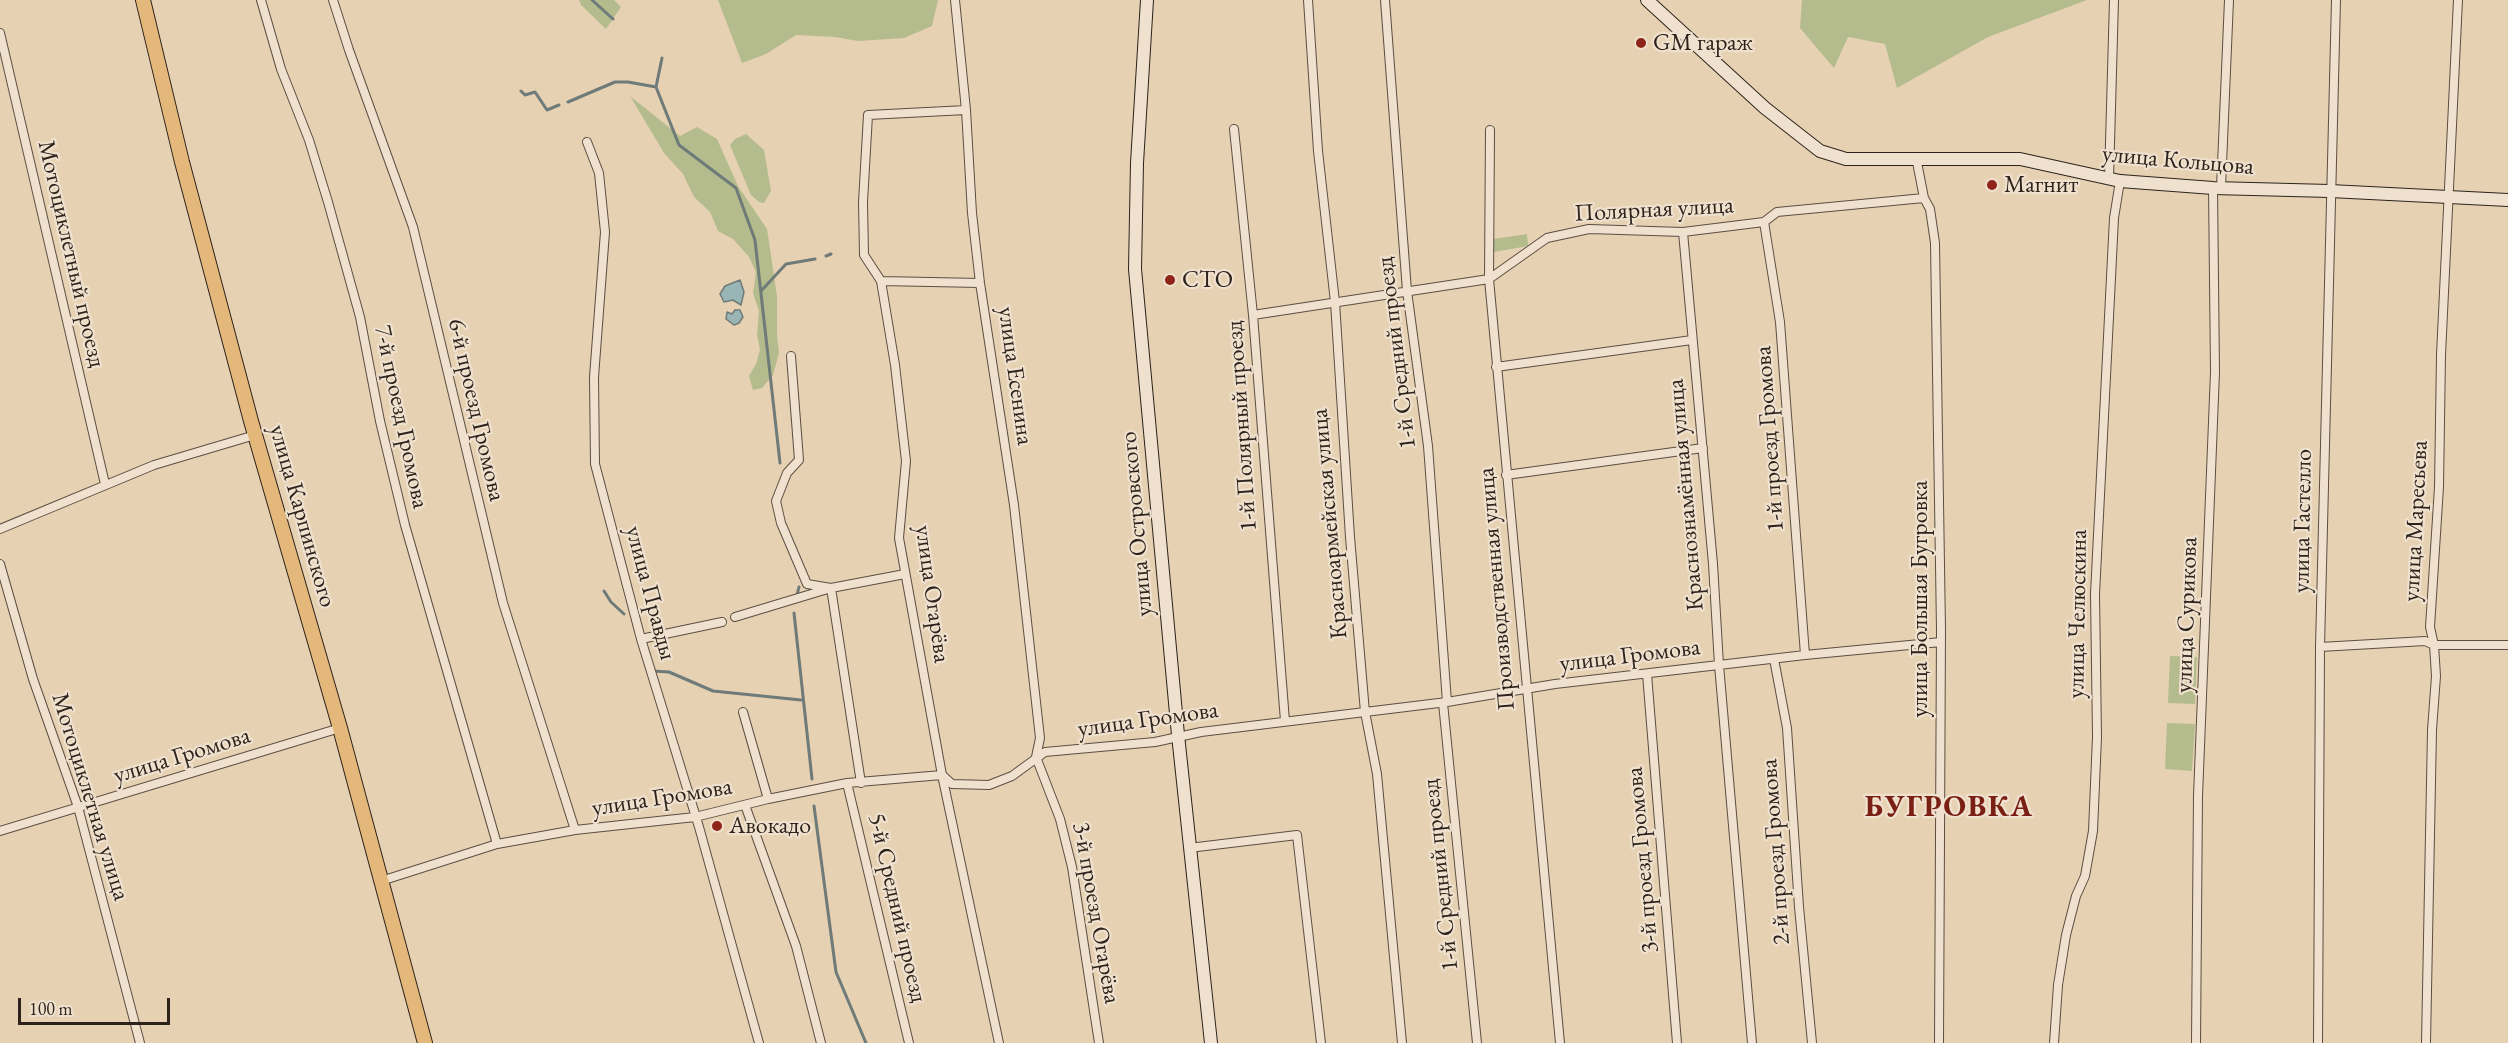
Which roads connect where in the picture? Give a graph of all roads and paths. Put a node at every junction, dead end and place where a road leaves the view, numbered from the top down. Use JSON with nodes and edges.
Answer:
{"nodes":[{"id":1,"x":143,"y":0,"type":"edge"},
{"id":2,"x":261,"y":0,"type":"edge"},
{"id":3,"x":333,"y":0,"type":"edge"},
{"id":4,"x":955,"y":0,"type":"edge"},
{"id":5,"x":1147,"y":0,"type":"edge"},
{"id":6,"x":1308,"y":0,"type":"edge"},
{"id":7,"x":1385,"y":0,"type":"edge"},
{"id":8,"x":1647,"y":0,"type":"edge"},
{"id":9,"x":2114,"y":0,"type":"edge"},
{"id":10,"x":2229,"y":0,"type":"edge"},
{"id":11,"x":2336,"y":0,"type":"edge"},
{"id":12,"x":2458,"y":0,"type":"edge"},
{"id":13,"x":0,"y":33,"type":"edge"},
{"id":14,"x":966,"y":110,"type":"junction"},
{"id":15,"x":1234,"y":129,"type":"dead end"},
{"id":16,"x":1490,"y":130,"type":"dead end"},
{"id":17,"x":586,"y":142,"type":"dead end"},
{"id":18,"x":1916,"y":157,"type":"junction"},
{"id":19,"x":2115,"y":180,"type":"junction"},
{"id":20,"x":2217,"y":188,"type":"junction"},
{"id":21,"x":2330,"y":190,"type":"junction"},
{"id":22,"x":1924,"y":198,"type":"junction"},
{"id":23,"x":2450,"y":198,"type":"junction"},
{"id":24,"x":2508,"y":200,"type":"edge"},
{"id":25,"x":1764,"y":222,"type":"junction"},
{"id":26,"x":1683,"y":232,"type":"junction"},
{"id":27,"x":1489,"y":279,"type":"junction"},
{"id":28,"x":881,"y":281,"type":"junction"},
{"id":29,"x":980,"y":283,"type":"junction"},
{"id":30,"x":1407,"y":291,"type":"junction"},
{"id":31,"x":1335,"y":302,"type":"junction"},
{"id":32,"x":1254,"y":315,"type":"junction"},
{"id":33,"x":1692,"y":340,"type":"junction"},
{"id":34,"x":791,"y":356,"type":"dead end"},
{"id":35,"x":1496,"y":367,"type":"junction"},
{"id":36,"x":255,"y":435,"type":"junction"},
{"id":37,"x":1703,"y":447,"type":"junction"},
{"id":38,"x":1506,"y":475,"type":"junction"},
{"id":39,"x":105,"y":484,"type":"junction"},
{"id":40,"x":0,"y":529,"type":"edge"},
{"id":41,"x":0,"y":564,"type":"edge"},
{"id":42,"x":905,"y":574,"type":"junction"},
{"id":43,"x":831,"y":588,"type":"junction"},
{"id":44,"x":735,"y":617,"type":"dead end"},
{"id":45,"x":722,"y":622,"type":"dead end"},
{"id":46,"x":641,"y":639,"type":"junction"},
{"id":47,"x":1941,"y":642,"type":"junction"},
{"id":48,"x":2434,"y":645,"type":"junction"},
{"id":49,"x":2508,"y":645,"type":"edge"},
{"id":50,"x":2320,"y":647,"type":"junction"},
{"id":51,"x":1805,"y":655,"type":"junction"},
{"id":52,"x":1774,"y":659,"type":"junction"},
{"id":53,"x":1719,"y":665,"type":"junction"},
{"id":54,"x":1647,"y":674,"type":"junction"},
{"id":55,"x":1525,"y":690,"type":"junction"},
{"id":56,"x":1445,"y":702,"type":"junction"},
{"id":57,"x":743,"y":712,"type":"dead end"},
{"id":58,"x":1365,"y":712,"type":"junction"},
{"id":59,"x":1285,"y":721,"type":"junction"},
{"id":60,"x":340,"y":728,"type":"junction"},
{"id":61,"x":1178,"y":735,"type":"junction"},
{"id":62,"x":1036,"y":758,"type":"junction"},
{"id":63,"x":942,"y":775,"type":"junction"},
{"id":64,"x":847,"y":783,"type":"junction"},
{"id":65,"x":861,"y":783,"type":"junction"},
{"id":66,"x":768,"y":799,"type":"junction"},
{"id":67,"x":745,"y":805,"type":"junction"},
{"id":68,"x":78,"y":807,"type":"junction"},
{"id":69,"x":695,"y":817,"type":"junction"},
{"id":70,"x":575,"y":830,"type":"junction"},
{"id":71,"x":0,"y":831,"type":"edge"},
{"id":72,"x":497,"y":844,"type":"junction"},
{"id":73,"x":1189,"y":848,"type":"junction"},
{"id":74,"x":381,"y":880,"type":"junction"},
{"id":75,"x":140,"y":1043,"type":"edge"},
{"id":76,"x":425,"y":1043,"type":"edge"},
{"id":77,"x":759,"y":1043,"type":"edge"},
{"id":78,"x":821,"y":1043,"type":"edge"},
{"id":79,"x":909,"y":1043,"type":"edge"},
{"id":80,"x":999,"y":1043,"type":"edge"},
{"id":81,"x":1099,"y":1043,"type":"edge"},
{"id":82,"x":1211,"y":1043,"type":"edge"},
{"id":83,"x":1321,"y":1043,"type":"edge"},
{"id":84,"x":1402,"y":1043,"type":"edge"},
{"id":85,"x":1477,"y":1043,"type":"edge"},
{"id":86,"x":1560,"y":1043,"type":"edge"},
{"id":87,"x":1677,"y":1043,"type":"edge"},
{"id":88,"x":1752,"y":1043,"type":"edge"},
{"id":89,"x":1812,"y":1043,"type":"edge"},
{"id":90,"x":1939,"y":1043,"type":"edge"},
{"id":91,"x":2054,"y":1043,"type":"edge"},
{"id":92,"x":2196,"y":1043,"type":"edge"},
{"id":93,"x":2318,"y":1043,"type":"edge"},
{"id":94,"x":2426,"y":1043,"type":"edge"}],
"edges":[{"from":1,"to":36,"type":"main road","name":"улица Карпинского"},
{"from":2,"to":72,"type":"street","name":"7-й проезд Громова"},
{"from":3,"to":70,"type":"street","name":"6-й проезд Громова"},
{"from":4,"to":14,"type":"street","name":"улица Есенина"},
{"from":5,"to":61,"type":"street","name":"улица Островского"},
{"from":6,"to":31,"type":"street","name":"Красноармейская улица"},
{"from":7,"to":30,"type":"street","name":"1-й Средний проезд"},
{"from":8,"to":18,"type":"street","name":"улица Кольцова"},
{"from":9,"to":19,"type":"street","name":"улица Челюскина"},
{"from":10,"to":20,"type":"street","name":"улица Сурикова"},
{"from":11,"to":21,"type":"street","name":"улица Гастелло"},
{"from":12,"to":23,"type":"street","name":"улица Маресьева"},
{"from":13,"to":39,"type":"street","name":"Мотоциклетный проезд"},
{"from":14,"to":28,"type":"street","name":"улица Огарёва"},
{"from":14,"to":29,"type":"street","name":"улица Есенина"},
{"from":15,"to":32,"type":"street","name":"1-й Полярный проезд"},
{"from":16,"to":27,"type":"street","name":"Производственная улица"},
{"from":17,"to":46,"type":"street","name":"улица Правды"},
{"from":18,"to":19,"type":"street","name":"улица Кольцова"},
{"from":18,"to":22,"type":"street","name":"улица Большая Бугровка"},
{"from":19,"to":20,"type":"street","name":"улица Кольцова"},
{"from":19,"to":91,"type":"street","name":"улица Челюскина"},
{"from":20,"to":21,"type":"street","name":"улица Кольцова"},
{"from":20,"to":92,"type":"street","name":"улица Сурикова"},
{"from":21,"to":23,"type":"street","name":"улица Кольцова"},
{"from":21,"to":50,"type":"street","name":"улица Гастелло"},
{"from":22,"to":25,"type":"street","name":"Полярная улица"},
{"from":22,"to":47,"type":"street","name":"улица Большая Бугровка"},
{"from":23,"to":24,"type":"street","name":"улица Кольцова"},
{"from":23,"to":48,"type":"street","name":"улица Маресьева"},
{"from":25,"to":26,"type":"street","name":"Полярная улица"},
{"from":25,"to":51,"type":"street","name":"1-й проезд Громова"},
{"from":26,"to":27,"type":"street","name":"Полярная улица"},
{"from":26,"to":33,"type":"street","name":"Краснознамённая улица"},
{"from":27,"to":30,"type":"street","name":"Полярная улица"},
{"from":27,"to":35,"type":"street","name":"Производственная улица"},
{"from":28,"to":29,"type":"street"},
{"from":28,"to":42,"type":"street","name":"улица Огарёва"},
{"from":29,"to":62,"type":"street","name":"улица Есенина"},
{"from":30,"to":31,"type":"street","name":"Полярная улица"},
{"from":30,"to":56,"type":"street","name":"1-й Средний проезд"},
{"from":31,"to":32,"type":"street","name":"Полярная улица"},
{"from":31,"to":58,"type":"street","name":"Красноармейская улица"},
{"from":32,"to":59,"type":"street","name":"1-й Полярный проезд"},
{"from":33,"to":35,"type":"street"},
{"from":33,"to":37,"type":"street","name":"Краснознамённая улица"},
{"from":34,"to":43,"type":"street"},
{"from":35,"to":38,"type":"street","name":"Производственная улица"},
{"from":36,"to":39,"type":"street"},
{"from":36,"to":60,"type":"main road","name":"улица Карпинского"},
{"from":37,"to":38,"type":"street"},
{"from":37,"to":53,"type":"street","name":"Краснознамённая улица"},
{"from":38,"to":55,"type":"street","name":"Производственная улица"},
{"from":39,"to":40,"type":"street"},
{"from":41,"to":68,"type":"street","name":"Мотоциклетная улица"},
{"from":42,"to":43,"type":"street"},
{"from":42,"to":63,"type":"street","name":"улица Огарёва"},
{"from":43,"to":44,"type":"street"},
{"from":43,"to":65,"type":"street"},
{"from":45,"to":46,"type":"street"},
{"from":46,"to":69,"type":"street","name":"улица Правды"},
{"from":47,"to":51,"type":"street","name":"улица Громова"},
{"from":47,"to":90,"type":"street","name":"улица Большая Бугровка"},
{"from":48,"to":49,"type":"street"},
{"from":48,"to":50,"type":"street"},
{"from":48,"to":94,"type":"street","name":"улица Маресьева"},
{"from":50,"to":93,"type":"street","name":"улица Гастелло"},
{"from":51,"to":52,"type":"street","name":"улица Громова"},
{"from":52,"to":53,"type":"street","name":"улица Громова"},
{"from":52,"to":89,"type":"street","name":"2-й проезд Громова"},
{"from":53,"to":54,"type":"street","name":"улица Громова"},
{"from":53,"to":88,"type":"street","name":"Краснознамённая улица"},
{"from":54,"to":55,"type":"street","name":"улица Громова"},
{"from":54,"to":87,"type":"street","name":"3-й проезд Громова"},
{"from":55,"to":56,"type":"street","name":"улица Громова"},
{"from":55,"to":86,"type":"street","name":"Производственная улица"},
{"from":56,"to":58,"type":"street","name":"улица Громова"},
{"from":56,"to":85,"type":"street","name":"1-й Средний проезд"},
{"from":57,"to":66,"type":"street"},
{"from":58,"to":59,"type":"street","name":"улица Громова"},
{"from":58,"to":84,"type":"street","name":"Красноармейская улица"},
{"from":59,"to":61,"type":"street","name":"улица Громова"},
{"from":60,"to":68,"type":"street","name":"улица Громова"},
{"from":60,"to":74,"type":"main road","name":"улица Карпинского"},
{"from":61,"to":62,"type":"street","name":"улица Громова"},
{"from":61,"to":73,"type":"street","name":"улица Островского"},
{"from":62,"to":63,"type":"street","name":"улица Громова"},
{"from":62,"to":81,"type":"street","name":"3-й проезд Огарёва"},
{"from":63,"to":65,"type":"street","name":"улица Громова"},
{"from":63,"to":80,"type":"street","name":"улица Огарёва"},
{"from":64,"to":65,"type":"street","name":"улица Громова"},
{"from":64,"to":66,"type":"street","name":"улица Громова"},
{"from":64,"to":79,"type":"street","name":"5-й Средний проезд"},
{"from":66,"to":67,"type":"street","name":"улица Громова"},
{"from":67,"to":69,"type":"street","name":"улица Громова"},
{"from":67,"to":78,"type":"street"},
{"from":68,"to":71,"type":"street","name":"улица Громова"},
{"from":68,"to":75,"type":"street","name":"Мотоциклетная улица"},
{"from":69,"to":70,"type":"street","name":"улица Громова"},
{"from":69,"to":77,"type":"street","name":"улица Правды"},
{"from":70,"to":72,"type":"street","name":"улица Громова"},
{"from":72,"to":74,"type":"street","name":"улица Громова"},
{"from":73,"to":82,"type":"street","name":"улица Островского"},
{"from":73,"to":83,"type":"street"},
{"from":74,"to":76,"type":"main road","name":"улица Карпинского"}]}
